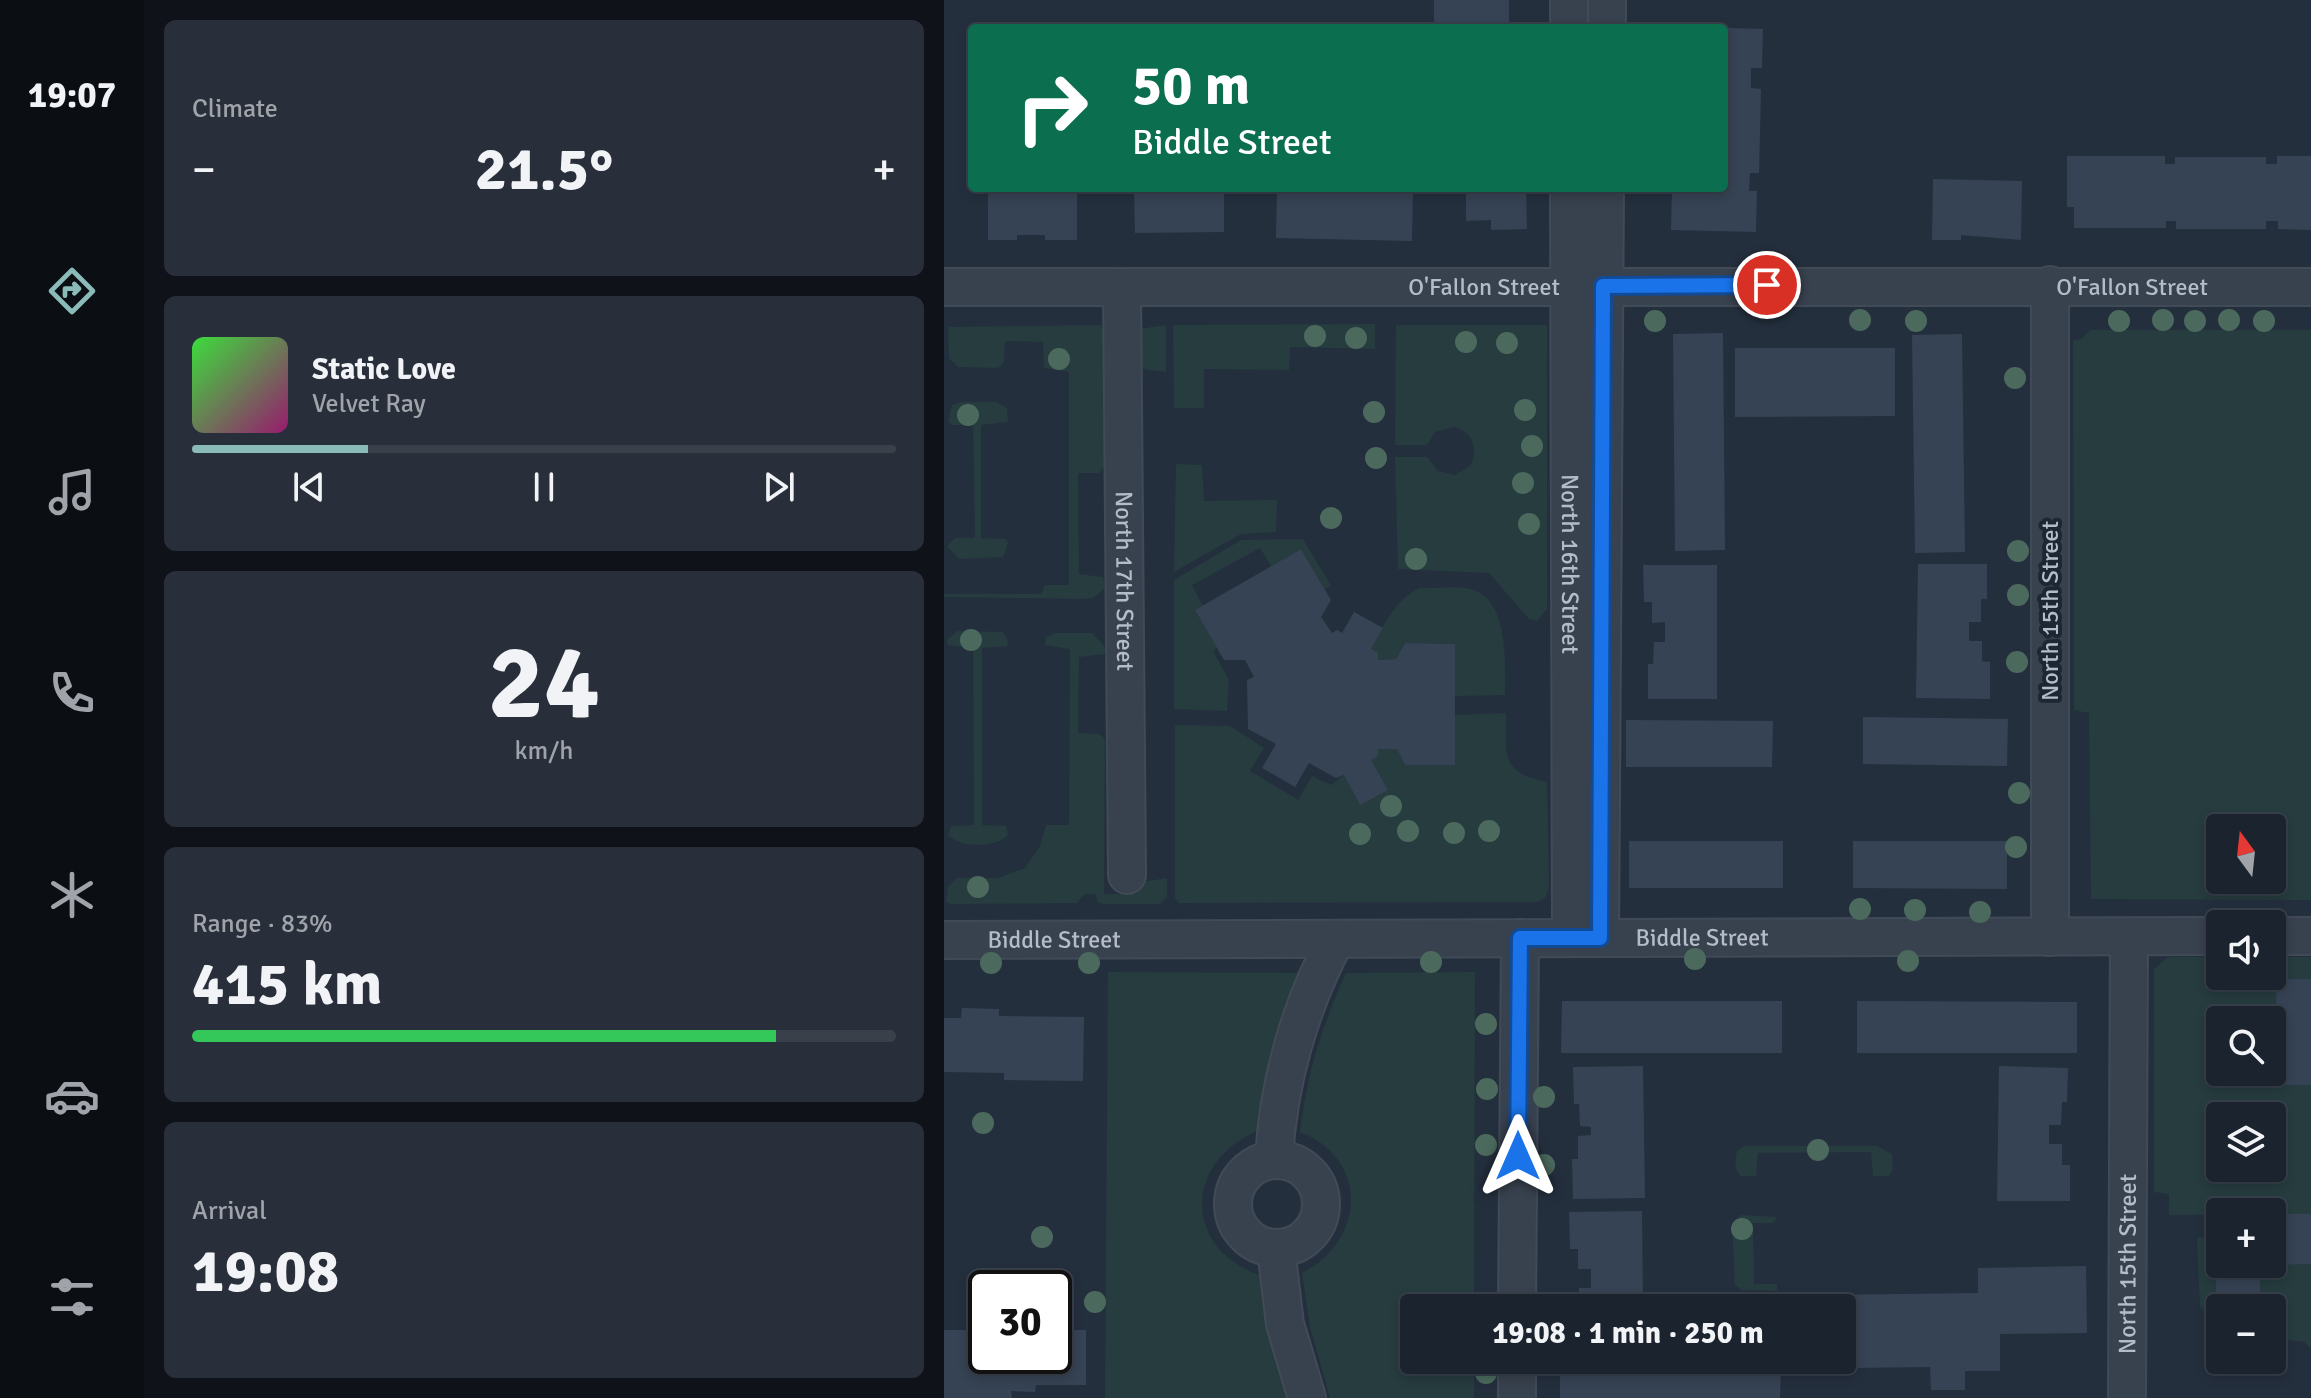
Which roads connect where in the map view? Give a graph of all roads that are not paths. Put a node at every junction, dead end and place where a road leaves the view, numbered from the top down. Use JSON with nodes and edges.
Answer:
{"nodes":[{"id":1,"x":1569,"y":0,"type":"edge"},
{"id":2,"x":1607,"y":0,"type":"edge"},
{"id":3,"x":1569,"y":24,"type":"edge"},
{"id":4,"x":1607,"y":24,"type":"edge"},
{"id":5,"x":1570,"y":192,"type":"edge"},
{"id":6,"x":1604,"y":192,"type":"edge"},
{"id":7,"x":2050,"y":285,"type":"junction"},
{"id":8,"x":1587,"y":286,"type":"junction"},
{"id":9,"x":944,"y":287,"type":"edge"},
{"id":10,"x":1122,"y":287,"type":"junction"},
{"id":11,"x":2311,"y":287,"type":"edge"},
{"id":12,"x":1127,"y":875,"type":"dead end"},
{"id":13,"x":2206,"y":936,"type":"edge"},
{"id":14,"x":2286,"y":936,"type":"edge"},
{"id":15,"x":2311,"y":936,"type":"edge"},
{"id":16,"x":2050,"y":937,"type":"junction"},
{"id":17,"x":2129,"y":937,"type":"junction"},
{"id":18,"x":1520,"y":938,"type":"junction"},
{"id":19,"x":1585,"y":938,"type":"junction"},
{"id":20,"x":1336,"y":939,"type":"junction"},
{"id":21,"x":944,"y":940,"type":"edge"},
{"id":22,"x":1274,"y":1159,"type":"junction"},
{"id":23,"x":1276,"y":1249,"type":"junction"},
{"id":24,"x":1517,"y":1294,"type":"edge"},
{"id":25,"x":1517,"y":1374,"type":"edge"},
{"id":26,"x":1307,"y":1398,"type":"edge"},
{"id":27,"x":1517,"y":1398,"type":"edge"},
{"id":28,"x":2127,"y":1398,"type":"edge"}],
"edges":[{"from":1,"to":3,"type":"street"},
{"from":2,"to":4,"type":"street"},
{"from":5,"to":8,"type":"street","name":"North 16th Street"},
{"from":6,"to":8,"type":"street","name":"North 16th Street"},
{"from":7,"to":8,"type":"street","name":"O'Fallon Street"},
{"from":7,"to":11,"type":"street","name":"O'Fallon Street"},
{"from":7,"to":16,"type":"street","name":"North 15th Street"},
{"from":8,"to":10,"type":"street","name":"O'Fallon Street"},
{"from":8,"to":19,"type":"street","name":"North 16th Street"},
{"from":9,"to":10,"type":"street","name":"O'Fallon Street"},
{"from":10,"to":12,"type":"street","name":"North 17th Street"},
{"from":13,"to":17,"type":"street","name":"Biddle Street"},
{"from":14,"to":15,"type":"street"},
{"from":16,"to":17,"type":"street","name":"Biddle Street"},
{"from":16,"to":19,"type":"street","name":"Biddle Street"},
{"from":17,"to":28,"type":"street","name":"North 15th Street"},
{"from":18,"to":19,"type":"street","name":"Biddle Street"},
{"from":18,"to":20,"type":"street","name":"Biddle Street"},
{"from":18,"to":24,"type":"street"},
{"from":20,"to":21,"type":"street","name":"Biddle Street"},
{"from":20,"to":22,"type":"street"},
{"from":22,"to":23,"type":"street"},
{"from":22,"to":23,"type":"street"},
{"from":23,"to":26,"type":"street"},
{"from":25,"to":27,"type":"street"}]}
